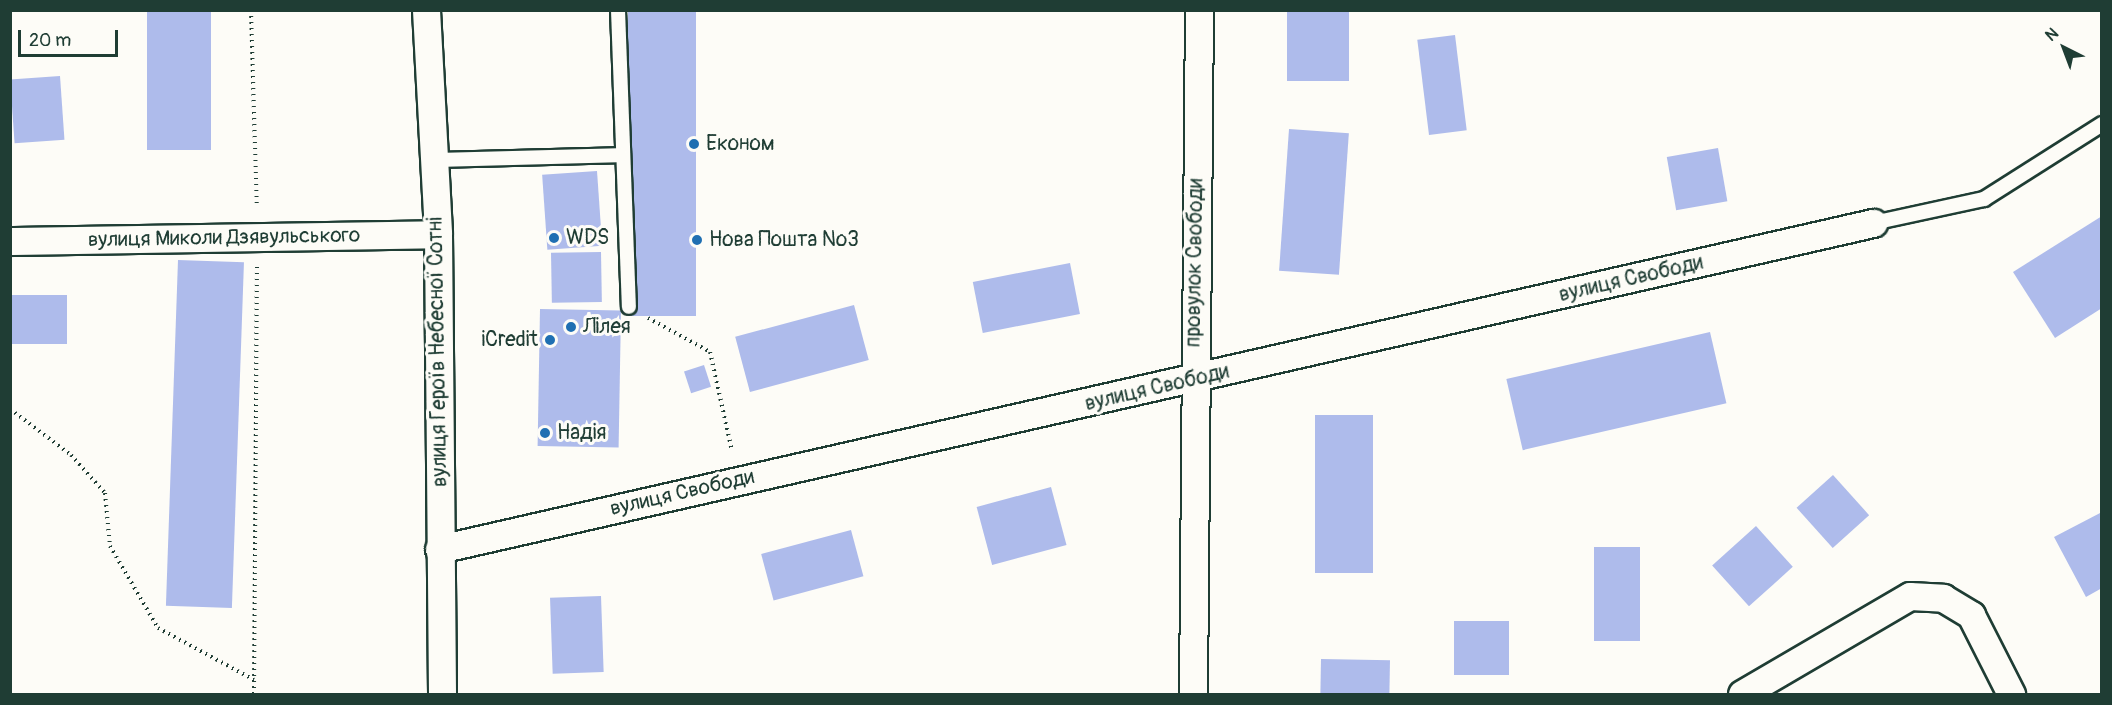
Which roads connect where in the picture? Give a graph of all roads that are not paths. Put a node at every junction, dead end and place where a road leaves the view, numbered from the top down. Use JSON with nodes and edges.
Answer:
{"nodes":[{"id":1,"x":426,"y":10,"type":"edge"},
{"id":2,"x":618,"y":10,"type":"edge"},
{"id":3,"x":1199,"y":10,"type":"edge"},
{"id":4,"x":2102,"y":124,"type":"edge"},
{"id":5,"x":620,"y":155,"type":"junction"},
{"id":6,"x":434,"y":160,"type":"junction"},
{"id":7,"x":1874,"y":223,"type":"joint"},
{"id":8,"x":438,"y":234,"type":"junction"},
{"id":9,"x":10,"y":241,"type":"edge"},
{"id":10,"x":629,"y":307,"type":"road end"},
{"id":11,"x":1193,"y":380,"type":"junction"},
{"id":12,"x":439,"y":549,"type":"junction"},
{"id":13,"x":442,"y":694,"type":"edge"},
{"id":14,"x":1192,"y":694,"type":"edge"},
{"id":15,"x":1742,"y":694,"type":"edge"},
{"id":16,"x":2012,"y":694,"type":"edge"}],
"edges":[{"from":1,"to":6,"type":"street","name":"вулиця Героїв Небесної Сотні"},
{"from":2,"to":5,"type":"lane"},
{"from":3,"to":11,"type":"street","name":"провулок Свободи"},
{"from":4,"to":7,"type":"lane"},
{"from":5,"to":6,"type":"lane"},
{"from":5,"to":10,"type":"lane"},
{"from":6,"to":8,"type":"street","name":"вулиця Героїв Небесної Сотні"},
{"from":7,"to":11,"type":"street","name":"вулиця Свободи"},
{"from":8,"to":9,"type":"street","name":"вулиця Миколи Дзявульського"},
{"from":8,"to":12,"type":"street","name":"вулиця Героїв Небесної Сотні"},
{"from":11,"to":12,"type":"street","name":"вулиця Свободи"},
{"from":11,"to":14,"type":"street","name":"провулок Свободи"},
{"from":12,"to":13,"type":"street","name":"вулиця Героїв Небесної Сотні"},
{"from":15,"to":16,"type":"street"}]}
